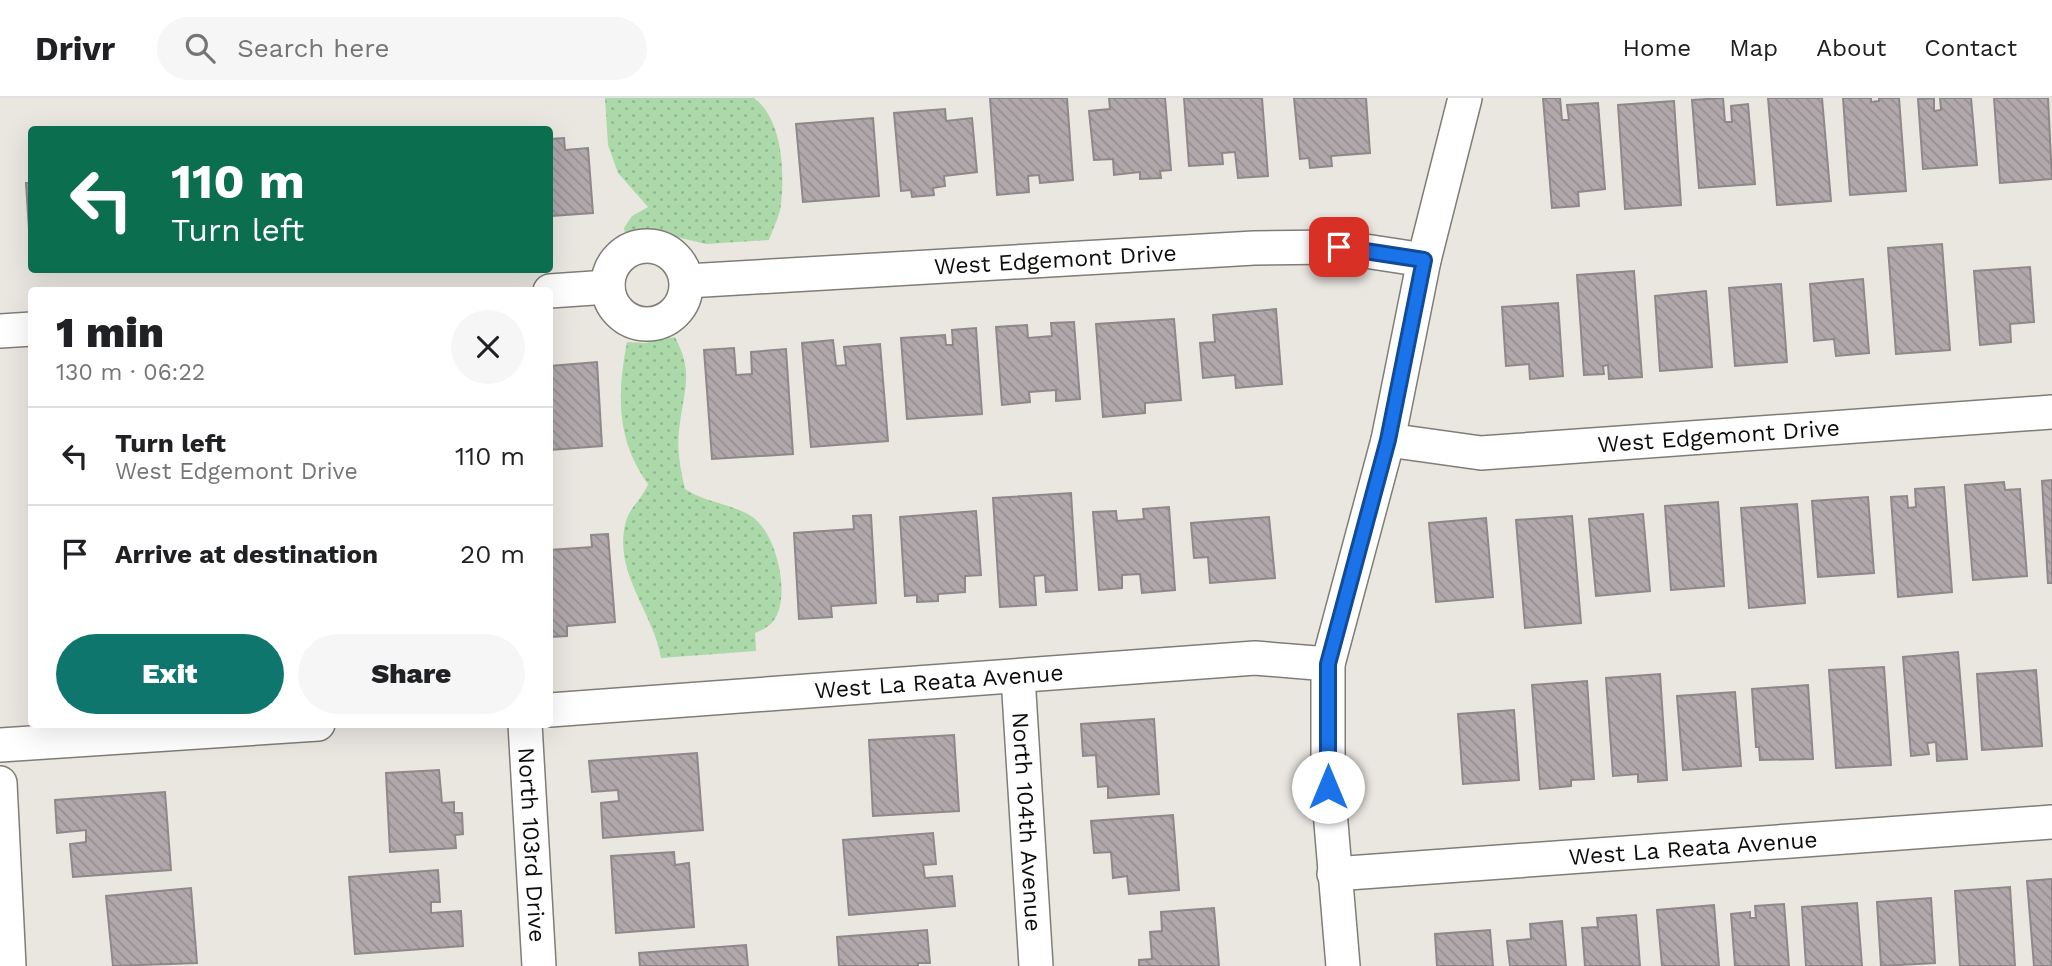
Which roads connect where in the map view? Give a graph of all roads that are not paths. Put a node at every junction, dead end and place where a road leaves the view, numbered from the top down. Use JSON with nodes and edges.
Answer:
{"nodes":[{"id":1,"x":1465,"y":98,"type":"edge"},
{"id":2,"x":1424,"y":260,"type":"junction"},
{"id":3,"x":687,"y":281,"type":"junction"},
{"id":4,"x":608,"y":286,"type":"junction"},
{"id":5,"x":553,"y":291,"type":"edge"},
{"id":6,"x":28,"y":329,"type":"edge"},
{"id":7,"x":0,"y":331,"type":"edge"},
{"id":8,"x":2052,"y":412,"type":"edge"},
{"id":9,"x":1388,"y":440,"type":"junction"},
{"id":10,"x":1328,"y":664,"type":"junction"},
{"id":11,"x":1018,"y":677,"type":"junction"},
{"id":12,"x":553,"y":710,"type":"edge"},
{"id":13,"x":257,"y":728,"type":"edge"},
{"id":14,"x":525,"y":728,"type":"edge"},
{"id":15,"x":0,"y":745,"type":"edge"},
{"id":16,"x":0,"y":783,"type":"edge"},
{"id":17,"x":2052,"y":822,"type":"edge"},
{"id":18,"x":1334,"y":874,"type":"junction"},
{"id":19,"x":9,"y":966,"type":"edge"},
{"id":20,"x":540,"y":966,"type":"edge"},
{"id":21,"x":1036,"y":966,"type":"edge"},
{"id":22,"x":1343,"y":966,"type":"edge"}],
"edges":[{"from":1,"to":2,"type":"street"},
{"from":2,"to":3,"type":"street","name":"West Edgemont Drive"},
{"from":2,"to":9,"type":"street"},
{"from":3,"to":4,"type":"street"},
{"from":3,"to":4,"type":"street"},
{"from":4,"to":5,"type":"street"},
{"from":6,"to":7,"type":"street"},
{"from":8,"to":9,"type":"street","name":"West Edgemont Drive"},
{"from":9,"to":10,"type":"street"},
{"from":10,"to":11,"type":"street","name":"West La Reata Avenue"},
{"from":10,"to":18,"type":"street"},
{"from":11,"to":12,"type":"street","name":"West La Reata Avenue"},
{"from":11,"to":21,"type":"street","name":"North 104th Avenue"},
{"from":13,"to":15,"type":"street"},
{"from":14,"to":20,"type":"street","name":"North 103rd Drive"},
{"from":16,"to":19,"type":"street"},
{"from":17,"to":18,"type":"street","name":"West La Reata Avenue"},
{"from":18,"to":22,"type":"street"}]}
